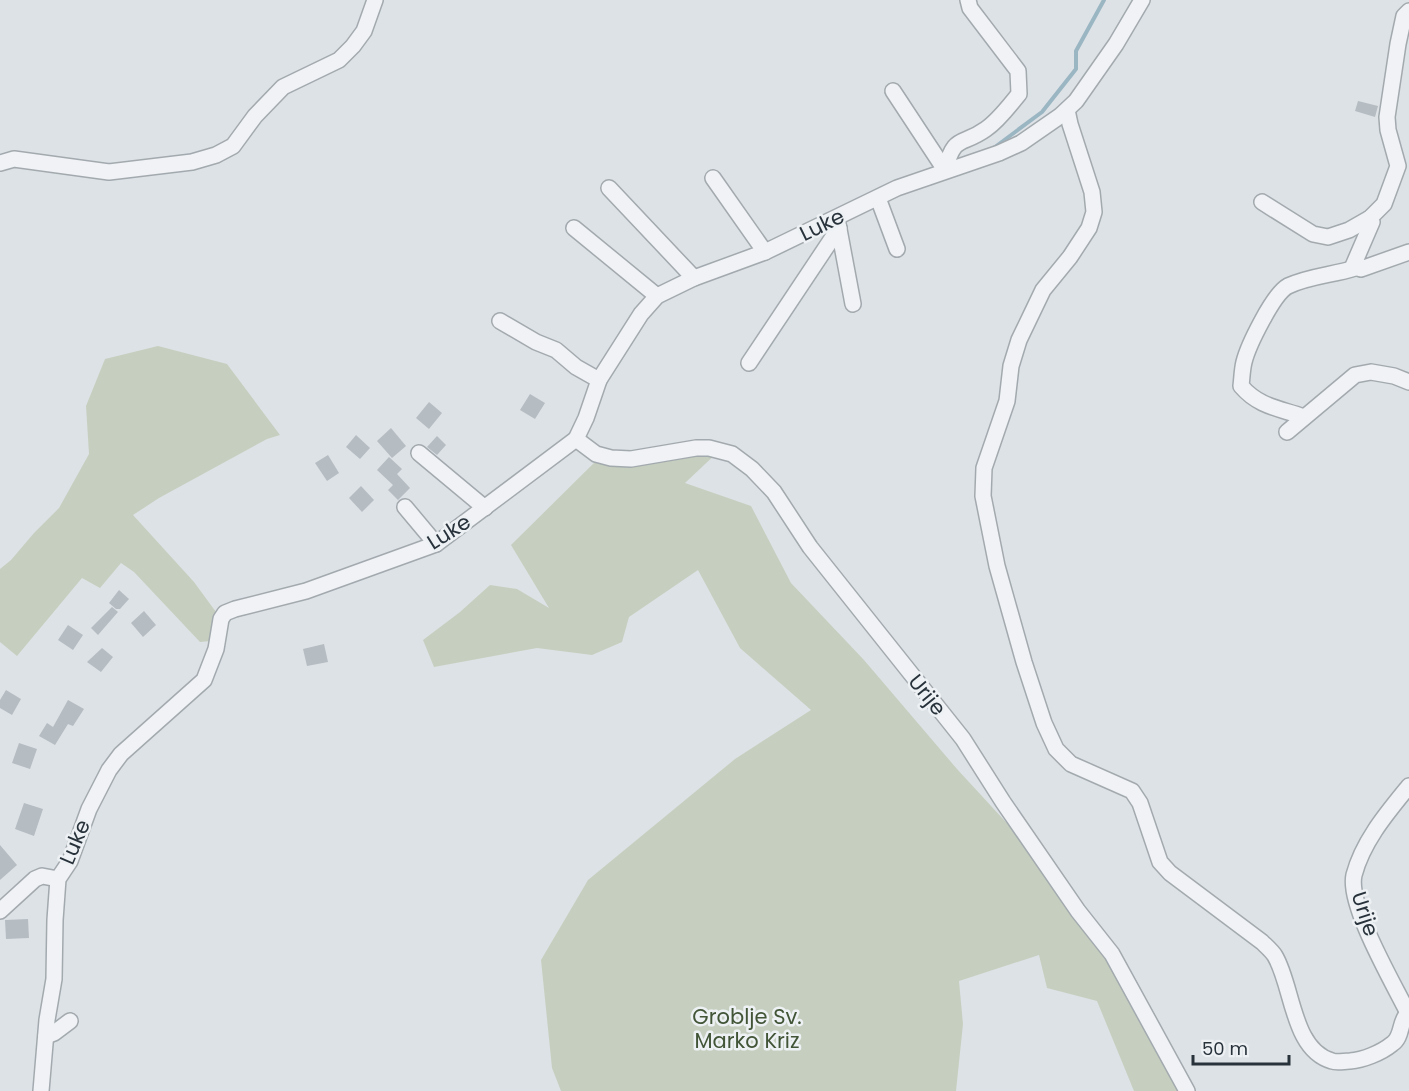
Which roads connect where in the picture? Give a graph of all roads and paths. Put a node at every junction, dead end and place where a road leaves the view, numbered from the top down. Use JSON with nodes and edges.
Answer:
{"nodes":[{"id":1,"x":375,"y":0,"type":"edge"},
{"id":2,"x":968,"y":0,"type":"edge"},
{"id":3,"x":1142,"y":0,"type":"edge"},
{"id":4,"x":1409,"y":11,"type":"edge"},
{"id":5,"x":893,"y":91,"type":"dead end"},
{"id":6,"x":1067,"y":110,"type":"junction"},
{"id":7,"x":0,"y":164,"type":"edge"},
{"id":8,"x":945,"y":170,"type":"junction"},
{"id":9,"x":713,"y":178,"type":"dead end"},
{"id":10,"x":609,"y":188,"type":"dead end"},
{"id":11,"x":878,"y":198,"type":"junction"},
{"id":12,"x":1262,"y":202,"type":"dead end"},
{"id":13,"x":1370,"y":218,"type":"junction"},
{"id":14,"x":837,"y":223,"type":"junction"},
{"id":15,"x":574,"y":228,"type":"dead end"},
{"id":16,"x":897,"y":249,"type":"dead end"},
{"id":17,"x":765,"y":252,"type":"junction"},
{"id":18,"x":1409,"y":252,"type":"edge"},
{"id":19,"x":1356,"y":268,"type":"junction"},
{"id":20,"x":694,"y":278,"type":"junction"},
{"id":21,"x":657,"y":296,"type":"junction"},
{"id":22,"x":853,"y":304,"type":"dead end"},
{"id":23,"x":500,"y":321,"type":"dead end"},
{"id":24,"x":749,"y":363,"type":"dead end"},
{"id":25,"x":598,"y":380,"type":"junction"},
{"id":26,"x":1409,"y":382,"type":"edge"},
{"id":27,"x":1304,"y":417,"type":"junction"},
{"id":28,"x":1287,"y":432,"type":"dead end"},
{"id":29,"x":576,"y":439,"type":"junction"},
{"id":30,"x":419,"y":453,"type":"dead end"},
{"id":31,"x":405,"y":507,"type":"dead end"},
{"id":32,"x":485,"y":508,"type":"junction"},
{"id":33,"x":436,"y":544,"type":"junction"},
{"id":34,"x":1409,"y":786,"type":"edge"},
{"id":35,"x":58,"y":879,"type":"junction"},
{"id":36,"x":0,"y":912,"type":"edge"},
{"id":37,"x":1409,"y":1014,"type":"edge"},
{"id":38,"x":70,"y":1021,"type":"dead end"},
{"id":39,"x":46,"y":1036,"type":"junction"},
{"id":40,"x":41,"y":1091,"type":"edge"},
{"id":41,"x":1187,"y":1091,"type":"edge"}],
"edges":[{"from":1,"to":7,"type":"street"},
{"from":2,"to":8,"type":"street"},
{"from":3,"to":6,"type":"street","name":"Luke"},
{"from":4,"to":13,"type":"street"},
{"from":5,"to":8,"type":"street"},
{"from":6,"to":8,"type":"street","name":"Luke"},
{"from":6,"to":37,"type":"street"},
{"from":8,"to":11,"type":"street","name":"Luke"},
{"from":9,"to":17,"type":"street"},
{"from":10,"to":20,"type":"street"},
{"from":11,"to":14,"type":"street","name":"Luke"},
{"from":11,"to":16,"type":"street"},
{"from":12,"to":13,"type":"street"},
{"from":13,"to":19,"type":"street"},
{"from":14,"to":17,"type":"street","name":"Luke"},
{"from":14,"to":22,"type":"street"},
{"from":14,"to":24,"type":"street"},
{"from":15,"to":21,"type":"street"},
{"from":17,"to":20,"type":"street","name":"Luke"},
{"from":18,"to":19,"type":"street"},
{"from":19,"to":27,"type":"street"},
{"from":20,"to":21,"type":"street","name":"Luke"},
{"from":21,"to":25,"type":"street","name":"Luke"},
{"from":23,"to":25,"type":"street"},
{"from":25,"to":29,"type":"street","name":"Luke"},
{"from":26,"to":27,"type":"street"},
{"from":27,"to":28,"type":"street"},
{"from":29,"to":32,"type":"street","name":"Luke"},
{"from":29,"to":41,"type":"street","name":"Urije"},
{"from":30,"to":32,"type":"street"},
{"from":31,"to":33,"type":"street"},
{"from":32,"to":33,"type":"street","name":"Luke"},
{"from":33,"to":35,"type":"street","name":"Luke"},
{"from":34,"to":37,"type":"street","name":"Urije"},
{"from":35,"to":36,"type":"street"},
{"from":35,"to":39,"type":"street","name":"Luke"},
{"from":38,"to":39,"type":"street"},
{"from":39,"to":40,"type":"street","name":"Luke"}]}
